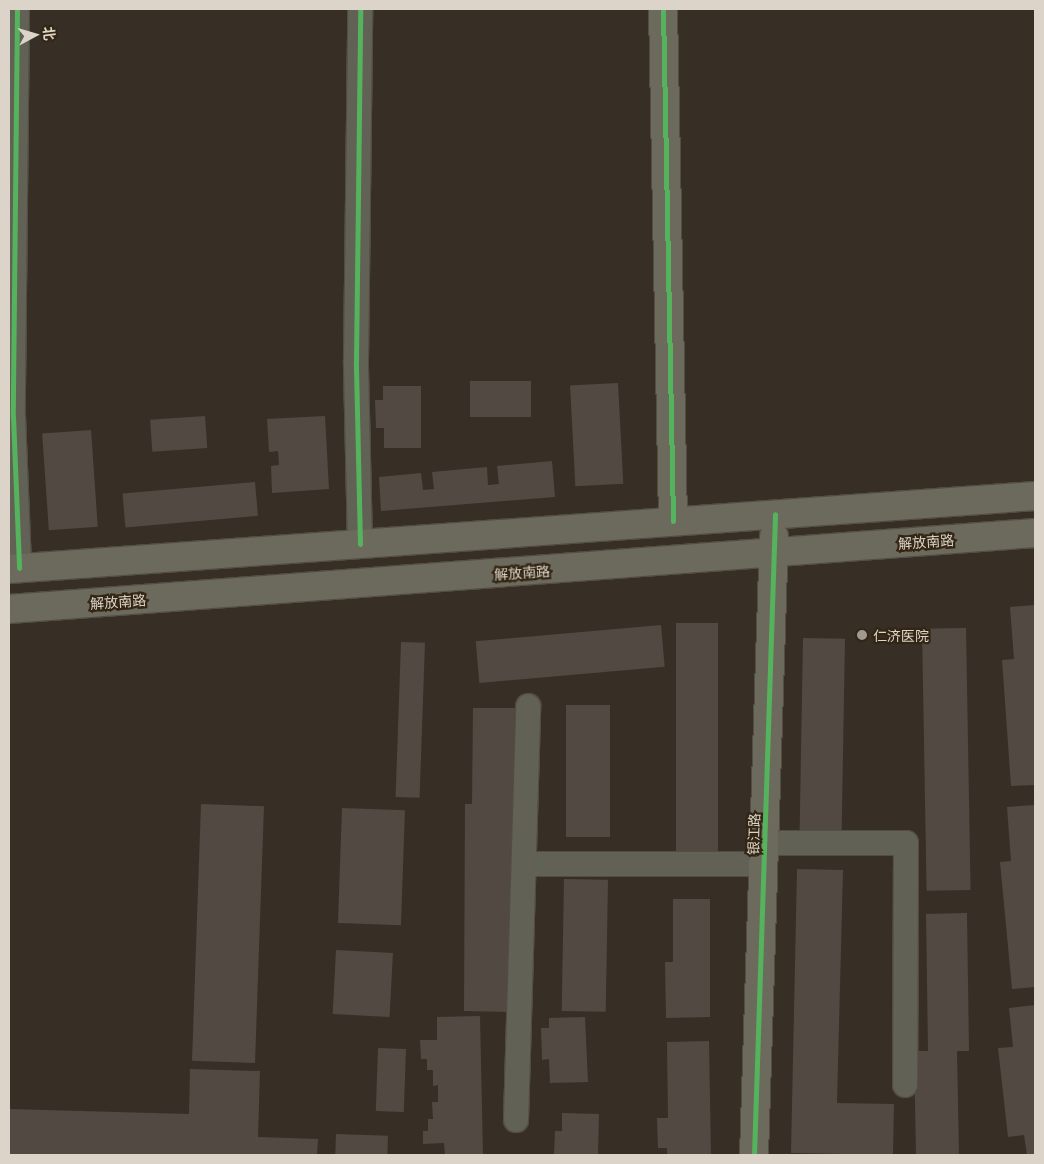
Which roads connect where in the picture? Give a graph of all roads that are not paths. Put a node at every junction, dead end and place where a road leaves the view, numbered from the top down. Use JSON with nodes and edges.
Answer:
{"nodes":[{"id":1,"x":17,"y":9,"type":"edge"},
{"id":2,"x":360,"y":9,"type":"edge"},
{"id":3,"x":663,"y":9,"type":"edge"},
{"id":4,"x":1035,"y":496,"type":"edge"},
{"id":5,"x":775,"y":514,"type":"junction"},
{"id":6,"x":672,"y":521,"type":"junction"},
{"id":7,"x":1035,"y":533,"type":"edge"},
{"id":8,"x":360,"y":544,"type":"junction"},
{"id":9,"x":774,"y":553,"type":"junction"},
{"id":10,"x":14,"y":569,"type":"edge"},
{"id":11,"x":9,"y":609,"type":"edge"},
{"id":12,"x":528,"y":706,"type":"dead end"},
{"id":13,"x":764,"y":854,"type":"junction"},
{"id":14,"x":524,"y":864,"type":"junction"},
{"id":15,"x":906,"y":1085,"type":"dead end"},
{"id":16,"x":516,"y":1120,"type":"dead end"},
{"id":17,"x":754,"y":1155,"type":"edge"}],
"edges":[{"from":1,"to":10,"type":"street"},
{"from":2,"to":8,"type":"street"},
{"from":3,"to":6,"type":"main road"},
{"from":4,"to":5,"type":"main road"},
{"from":5,"to":6,"type":"main road"},
{"from":5,"to":9,"type":"main road","name":"银江路"},
{"from":6,"to":8,"type":"main road"},
{"from":7,"to":9,"type":"main road","name":"解放南路"},
{"from":8,"to":10,"type":"main road"},
{"from":9,"to":11,"type":"main road","name":"解放南路"},
{"from":9,"to":13,"type":"main road","name":"银江路"},
{"from":12,"to":14,"type":"street"},
{"from":13,"to":14,"type":"street"},
{"from":13,"to":15,"type":"street"},
{"from":13,"to":17,"type":"main road","name":"银江路"},
{"from":14,"to":16,"type":"street"}]}
